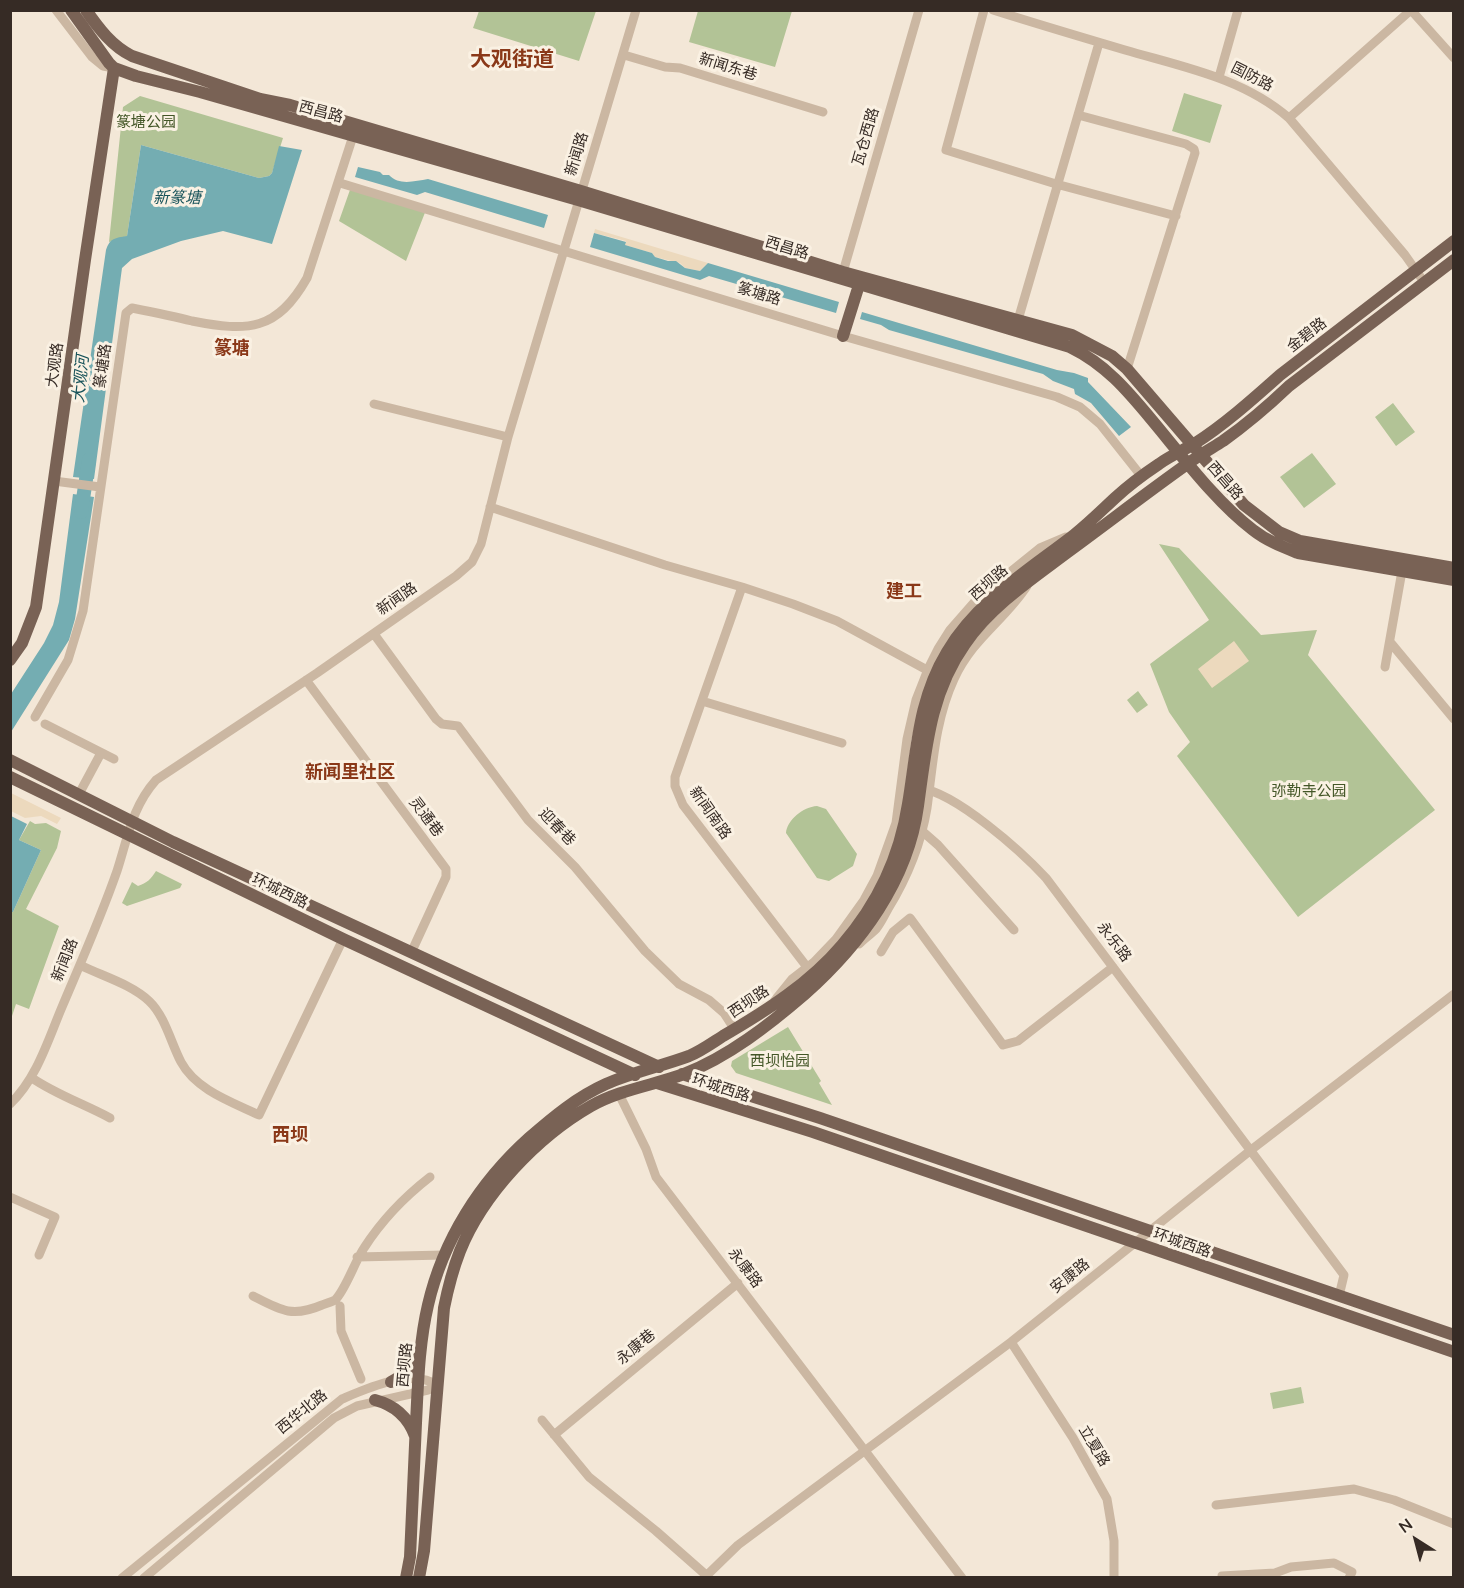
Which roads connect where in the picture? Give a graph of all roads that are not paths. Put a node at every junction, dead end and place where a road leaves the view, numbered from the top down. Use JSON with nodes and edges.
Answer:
{"nodes":[{"id":1,"x":56,"y":10,"type":"edge"},
{"id":2,"x":71,"y":10,"type":"edge"},
{"id":3,"x":86,"y":10,"type":"edge"},
{"id":4,"x":636,"y":10,"type":"edge"},
{"id":5,"x":919,"y":10,"type":"edge"},
{"id":6,"x":984,"y":10,"type":"edge"},
{"id":7,"x":993,"y":10,"type":"edge"},
{"id":8,"x":1238,"y":10,"type":"edge"},
{"id":9,"x":1411,"y":10,"type":"edge"},
{"id":10,"x":1099,"y":43,"type":"junction"},
{"id":11,"x":624,"y":55,"type":"junction"},
{"id":12,"x":1454,"y":58,"type":"edge"},
{"id":13,"x":114,"y":68,"type":"junction"},
{"id":14,"x":1219,"y":77,"type":"junction"},
{"id":15,"x":823,"y":112,"type":"dead end"},
{"id":16,"x":1078,"y":115,"type":"junction"},
{"id":17,"x":1289,"y":118,"type":"junction"},
{"id":18,"x":354,"y":136,"type":"junction"},
{"id":19,"x":340,"y":183,"type":"junction"},
{"id":20,"x":1056,"y":184,"type":"junction"},
{"id":21,"x":580,"y":196,"type":"junction"},
{"id":22,"x":1176,"y":216,"type":"junction"},
{"id":23,"x":1454,"y":241,"type":"edge"},
{"id":24,"x":564,"y":250,"type":"junction"},
{"id":25,"x":1454,"y":260,"type":"edge"},
{"id":26,"x":1415,"y":269,"type":"junction"},
{"id":27,"x":843,"y":272,"type":"junction"},
{"id":28,"x":1424,"y":282,"type":"junction"},
{"id":29,"x":859,"y":285,"type":"junction"},
{"id":30,"x":1018,"y":320,"type":"junction"},
{"id":31,"x":843,"y":336,"type":"junction"},
{"id":32,"x":1127,"y":369,"type":"junction"},
{"id":33,"x":374,"y":404,"type":"dead end"},
{"id":34,"x":508,"y":437,"type":"junction"},
{"id":35,"x":1197,"y":449,"type":"junction"},
{"id":36,"x":1179,"y":452,"type":"junction"},
{"id":37,"x":1189,"y":463,"type":"junction"},
{"id":38,"x":1142,"y":477,"type":"junction"},
{"id":39,"x":54,"y":481,"type":"junction"},
{"id":40,"x":100,"y":487,"type":"junction"},
{"id":41,"x":490,"y":507,"type":"junction"},
{"id":42,"x":1077,"y":533,"type":"junction"},
{"id":43,"x":1454,"y":568,"type":"edge"},
{"id":44,"x":1402,"y":571,"type":"junction"},
{"id":45,"x":1454,"y":580,"type":"edge"},
{"id":46,"x":742,"y":587,"type":"junction"},
{"id":47,"x":374,"y":633,"type":"junction"},
{"id":48,"x":1390,"y":642,"type":"junction"},
{"id":49,"x":10,"y":660,"type":"edge"},
{"id":50,"x":1385,"y":667,"type":"dead end"},
{"id":51,"x":927,"y":670,"type":"junction"},
{"id":52,"x":306,"y":680,"type":"junction"},
{"id":53,"x":702,"y":701,"type":"junction"},
{"id":54,"x":35,"y":717,"type":"dead end"},
{"id":55,"x":1454,"y":719,"type":"edge"},
{"id":56,"x":45,"y":724,"type":"dead end"},
{"id":57,"x":842,"y":742,"type":"dead end"},
{"id":58,"x":101,"y":753,"type":"junction"},
{"id":59,"x":114,"y":759,"type":"dead end"},
{"id":60,"x":10,"y":760,"type":"edge"},
{"id":61,"x":10,"y":777,"type":"edge"},
{"id":62,"x":924,"y":789,"type":"junction"},
{"id":63,"x":79,"y":794,"type":"junction"},
{"id":64,"x":132,"y":820,"type":"junction"},
{"id":65,"x":922,"y":831,"type":"junction"},
{"id":66,"x":128,"y":834,"type":"junction"},
{"id":67,"x":1014,"y":930,"type":"dead end"},
{"id":68,"x":343,"y":939,"type":"junction"},
{"id":69,"x":881,"y":952,"type":"dead end"},
{"id":70,"x":411,"y":953,"type":"junction"},
{"id":71,"x":841,"y":959,"type":"junction"},
{"id":72,"x":80,"y":965,"type":"junction"},
{"id":73,"x":807,"y":967,"type":"junction"},
{"id":74,"x":1113,"y":967,"type":"junction"},
{"id":75,"x":1454,"y":994,"type":"edge"},
{"id":76,"x":769,"y":1008,"type":"junction"},
{"id":77,"x":735,"y":1030,"type":"junction"},
{"id":78,"x":658,"y":1067,"type":"junction"},
{"id":79,"x":631,"y":1074,"type":"junction"},
{"id":80,"x":683,"y":1074,"type":"junction"},
{"id":81,"x":32,"y":1078,"type":"junction"},
{"id":82,"x":657,"y":1083,"type":"junction"},
{"id":83,"x":619,"y":1094,"type":"junction"},
{"id":84,"x":10,"y":1104,"type":"edge"},
{"id":85,"x":110,"y":1118,"type":"dead end"},
{"id":86,"x":1251,"y":1150,"type":"junction"},
{"id":87,"x":430,"y":1177,"type":"dead end"},
{"id":88,"x":10,"y":1197,"type":"edge"},
{"id":89,"x":1150,"y":1232,"type":"junction"},
{"id":90,"x":1135,"y":1244,"type":"junction"},
{"id":91,"x":444,"y":1255,"type":"junction"},
{"id":92,"x":39,"y":1256,"type":"dead end"},
{"id":93,"x":357,"y":1257,"type":"junction"},
{"id":94,"x":738,"y":1283,"type":"junction"},
{"id":95,"x":253,"y":1296,"type":"dead end"},
{"id":96,"x":1339,"y":1296,"type":"junction"},
{"id":97,"x":340,"y":1306,"type":"dead end"},
{"id":98,"x":1454,"y":1335,"type":"edge"},
{"id":99,"x":1011,"y":1342,"type":"junction"},
{"id":100,"x":422,"y":1346,"type":"junction"},
{"id":101,"x":1454,"y":1352,"type":"edge"},
{"id":102,"x":419,"y":1377,"type":"junction"},
{"id":103,"x":362,"y":1379,"type":"dead end"},
{"id":104,"x":392,"y":1382,"type":"junction"},
{"id":105,"x":436,"y":1385,"type":"junction"},
{"id":106,"x":417,"y":1392,"type":"junction"},
{"id":107,"x":375,"y":1400,"type":"junction"},
{"id":108,"x":542,"y":1420,"type":"dead end"},
{"id":109,"x":554,"y":1435,"type":"junction"},
{"id":110,"x":416,"y":1438,"type":"junction"},
{"id":111,"x":865,"y":1450,"type":"junction"},
{"id":112,"x":1216,"y":1505,"type":"dead end"},
{"id":113,"x":1454,"y":1524,"type":"edge"},
{"id":114,"x":705,"y":1576,"type":"edge"},
{"id":115,"x":122,"y":1578,"type":"edge"},
{"id":116,"x":144,"y":1578,"type":"edge"},
{"id":117,"x":406,"y":1578,"type":"edge"},
{"id":118,"x":419,"y":1578,"type":"edge"},
{"id":119,"x":962,"y":1578,"type":"edge"},
{"id":120,"x":1114,"y":1578,"type":"edge"},
{"id":121,"x":1222,"y":1578,"type":"edge"},
{"id":122,"x":1349,"y":1578,"type":"edge"}],
"edges":[{"from":1,"to":13,"type":"street"},
{"from":2,"to":13,"type":"main road"},
{"from":3,"to":21,"type":"main road","name":"西昌路"},
{"from":4,"to":11,"type":"street","name":"新闻路"},
{"from":5,"to":27,"type":"street","name":"瓦仓西路"},
{"from":6,"to":20,"type":"street"},
{"from":7,"to":10,"type":"street","name":"国防路"},
{"from":8,"to":14,"type":"street"},
{"from":9,"to":12,"type":"street"},
{"from":9,"to":17,"type":"street"},
{"from":10,"to":14,"type":"street","name":"国防路"},
{"from":10,"to":16,"type":"street"},
{"from":11,"to":15,"type":"street","name":"新闻东巷"},
{"from":11,"to":21,"type":"street","name":"新闻路"},
{"from":13,"to":18,"type":"main road","name":"西昌路"},
{"from":13,"to":39,"type":"main road","name":"大观路"},
{"from":14,"to":17,"type":"street","name":"国防路"},
{"from":16,"to":20,"type":"street"},
{"from":16,"to":22,"type":"street"},
{"from":17,"to":26,"type":"street","name":"国防路"},
{"from":18,"to":19,"type":"street","name":"篆塘路"},
{"from":18,"to":21,"type":"main road","name":"西昌路"},
{"from":19,"to":24,"type":"street","name":"篆塘路"},
{"from":19,"to":40,"type":"street","name":"篆塘路"},
{"from":20,"to":22,"type":"street"},
{"from":20,"to":30,"type":"street"},
{"from":21,"to":24,"type":"street","name":"新闻路"},
{"from":21,"to":27,"type":"main road","name":"西昌路"},
{"from":21,"to":29,"type":"main road","name":"西昌路"},
{"from":22,"to":32,"type":"street"},
{"from":23,"to":26,"type":"main road","name":"金碧路"},
{"from":24,"to":31,"type":"street","name":"篆塘路"},
{"from":24,"to":34,"type":"street","name":"新闻路"},
{"from":25,"to":28,"type":"main road","name":"金碧路"},
{"from":26,"to":28,"type":"street","name":"国防路"},
{"from":26,"to":35,"type":"main road","name":"金碧路"},
{"from":27,"to":30,"type":"main road","name":"西昌路"},
{"from":28,"to":35,"type":"main road","name":"金碧路"},
{"from":29,"to":31,"type":"main road"},
{"from":29,"to":36,"type":"main road","name":"西昌路"},
{"from":30,"to":32,"type":"main road","name":"西昌路"},
{"from":31,"to":38,"type":"street","name":"篆塘路"},
{"from":32,"to":35,"type":"main road","name":"西昌路"},
{"from":33,"to":34,"type":"street"},
{"from":34,"to":41,"type":"street","name":"新闻路"},
{"from":35,"to":36,"type":"main road","name":"金碧路"},
{"from":35,"to":37,"type":"main road","name":"金碧路"},
{"from":35,"to":43,"type":"main road","name":"西昌路"},
{"from":36,"to":37,"type":"main road","name":"西昌路"},
{"from":36,"to":38,"type":"main road","name":"西坝路"},
{"from":37,"to":44,"type":"main road","name":"西昌路"},
{"from":37,"to":62,"type":"main road","name":"西坝路"},
{"from":38,"to":42,"type":"main road","name":"西坝路"},
{"from":39,"to":40,"type":"street"},
{"from":39,"to":49,"type":"main road","name":"大观路"},
{"from":40,"to":54,"type":"street","name":"篆塘路"},
{"from":41,"to":46,"type":"street"},
{"from":41,"to":47,"type":"street","name":"新闻路"},
{"from":42,"to":51,"type":"street"},
{"from":42,"to":76,"type":"main road","name":"西坝路"},
{"from":44,"to":45,"type":"main road","name":"西昌路"},
{"from":44,"to":48,"type":"street"},
{"from":46,"to":51,"type":"street"},
{"from":46,"to":53,"type":"street","name":"新闻南路"},
{"from":47,"to":52,"type":"street","name":"新闻路"},
{"from":47,"to":77,"type":"street","name":"迎春巷"},
{"from":48,"to":50,"type":"street"},
{"from":48,"to":55,"type":"street"},
{"from":51,"to":73,"type":"street"},
{"from":52,"to":64,"type":"street","name":"新闻路"},
{"from":52,"to":70,"type":"street","name":"灵通巷"},
{"from":53,"to":57,"type":"street"},
{"from":53,"to":73,"type":"street","name":"新闻南路"},
{"from":56,"to":58,"type":"street"},
{"from":58,"to":59,"type":"street"},
{"from":58,"to":63,"type":"street"},
{"from":60,"to":63,"type":"main road","name":"环城西路"},
{"from":61,"to":66,"type":"main road","name":"环城西路"},
{"from":62,"to":65,"type":"street"},
{"from":62,"to":71,"type":"main road","name":"西坝路"},
{"from":62,"to":74,"type":"street","name":"永乐路"},
{"from":63,"to":64,"type":"main road","name":"环城西路"},
{"from":64,"to":66,"type":"street","name":"新闻路"},
{"from":64,"to":70,"type":"main road","name":"环城西路"},
{"from":65,"to":67,"type":"street"},
{"from":65,"to":71,"type":"street"},
{"from":66,"to":68,"type":"main road","name":"环城西路"},
{"from":66,"to":72,"type":"street","name":"新闻路"},
{"from":68,"to":72,"type":"street"},
{"from":68,"to":79,"type":"main road","name":"环城西路"},
{"from":69,"to":74,"type":"street"},
{"from":70,"to":78,"type":"main road","name":"环城西路"},
{"from":71,"to":80,"type":"main road","name":"西坝路"},
{"from":72,"to":81,"type":"street","name":"新闻路"},
{"from":73,"to":76,"type":"street"},
{"from":74,"to":86,"type":"street","name":"永乐路"},
{"from":75,"to":86,"type":"street","name":"安康路"},
{"from":76,"to":77,"type":"main road","name":"西坝路"},
{"from":77,"to":78,"type":"main road","name":"西坝路"},
{"from":78,"to":79,"type":"main road","name":"西坝路"},
{"from":78,"to":80,"type":"main road","name":"环城西路"},
{"from":79,"to":82,"type":"main road","name":"环城西路"},
{"from":79,"to":91,"type":"main road","name":"西坝路"},
{"from":80,"to":82,"type":"main road","name":"西坝路"},
{"from":80,"to":89,"type":"main road","name":"环城西路"},
{"from":81,"to":84,"type":"street","name":"新闻路"},
{"from":81,"to":85,"type":"street"},
{"from":82,"to":83,"type":"main road","name":"西坝路"},
{"from":82,"to":90,"type":"main road","name":"环城西路"},
{"from":83,"to":94,"type":"street","name":"永康路"},
{"from":83,"to":105,"type":"main road","name":"西坝路"},
{"from":86,"to":89,"type":"street","name":"安康路"},
{"from":86,"to":96,"type":"street","name":"永乐路"},
{"from":87,"to":93,"type":"street"},
{"from":88,"to":92,"type":"street"},
{"from":89,"to":90,"type":"street","name":"安康路"},
{"from":89,"to":96,"type":"main road","name":"环城西路"},
{"from":90,"to":99,"type":"street","name":"安康路"},
{"from":90,"to":101,"type":"main road","name":"环城西路"},
{"from":91,"to":93,"type":"street"},
{"from":91,"to":100,"type":"main road","name":"西坝路"},
{"from":93,"to":95,"type":"street"},
{"from":94,"to":109,"type":"street","name":"永康巷"},
{"from":94,"to":111,"type":"street","name":"永康路"},
{"from":96,"to":98,"type":"main road","name":"环城西路"},
{"from":97,"to":103,"type":"street"},
{"from":99,"to":111,"type":"street","name":"安康路"},
{"from":99,"to":120,"type":"street","name":"立夏路"},
{"from":100,"to":102,"type":"main road","name":"西坝路"},
{"from":100,"to":104,"type":"main road"},
{"from":102,"to":104,"type":"street","name":"西华北路"},
{"from":102,"to":105,"type":"street"},
{"from":102,"to":106,"type":"main road","name":"西坝路"},
{"from":104,"to":115,"type":"street","name":"西华北路"},
{"from":105,"to":106,"type":"street","name":"西华北路"},
{"from":105,"to":118,"type":"main road","name":"西坝路"},
{"from":106,"to":107,"type":"street","name":"西华北路"},
{"from":106,"to":110,"type":"main road","name":"西坝路"},
{"from":107,"to":110,"type":"main road"},
{"from":107,"to":116,"type":"street","name":"西华北路"},
{"from":108,"to":109,"type":"street"},
{"from":109,"to":114,"type":"street"},
{"from":110,"to":117,"type":"main road","name":"西坝路"},
{"from":111,"to":114,"type":"street","name":"安康路"},
{"from":111,"to":119,"type":"street"},
{"from":112,"to":113,"type":"street"},
{"from":121,"to":122,"type":"street"}]}
